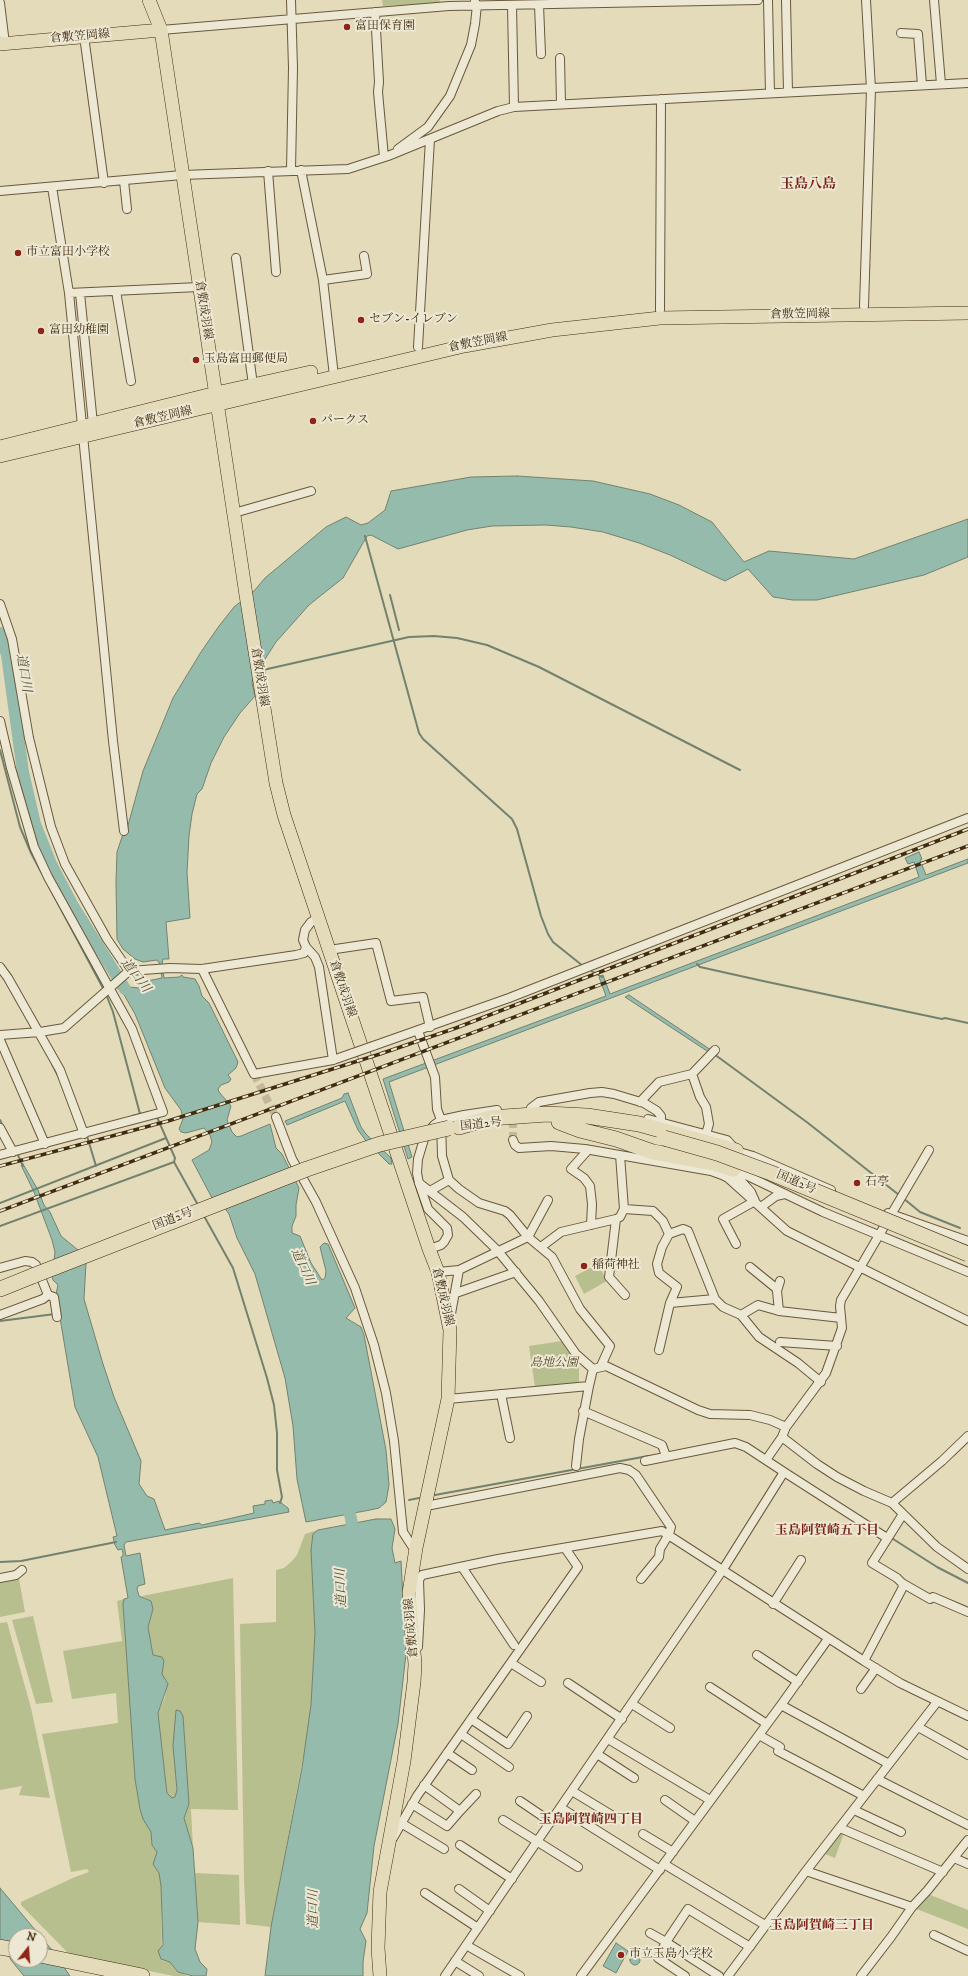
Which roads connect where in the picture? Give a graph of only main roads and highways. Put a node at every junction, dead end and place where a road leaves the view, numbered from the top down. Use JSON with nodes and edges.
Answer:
{"nodes":[{"id":1,"x":150,"y":1,"type":"edge"},
{"id":2,"x":161,"y":30,"type":"junction"},
{"id":3,"x":3,"y":44,"type":"edge"},
{"id":4,"x":968,"y":304,"type":"edge"},
{"id":5,"x":968,"y":313,"type":"edge"},
{"id":6,"x":334,"y":372,"type":"junction"},
{"id":7,"x":217,"y":399,"type":"junction"},
{"id":8,"x":86,"y":429,"type":"junction"},
{"id":9,"x":0,"y":447,"type":"edge"},
{"id":10,"x":0,"y":456,"type":"edge"},
{"id":11,"x":559,"y":1122,"type":"junction"},
{"id":12,"x":450,"y":1125,"type":"junction"},
{"id":13,"x":736,"y":1151,"type":"road end"},
{"id":14,"x":733,"y":1169,"type":"road end"},
{"id":15,"x":968,"y":1254,"type":"edge"},
{"id":16,"x":4,"y":1289,"type":"edge"},
{"id":17,"x":48,"y":1957,"type":"edge"},
{"id":18,"x":142,"y":1976,"type":"edge"},
{"id":19,"x":380,"y":1976,"type":"edge"}],
"edges":[{"from":1,"to":2,"type":"main road","name":"倉敷成羽線"},
{"from":2,"to":3,"type":"main road","name":"倉敷笠岡線"},
{"from":2,"to":7,"type":"main road","name":"倉敷成羽線"},
{"from":4,"to":6,"type":"main road","name":"倉敷笠岡線"},
{"from":5,"to":6,"type":"main road","name":"倉敷笠岡線"},
{"from":6,"to":7,"type":"main road","name":"倉敷笠岡線"},
{"from":6,"to":7,"type":"main road","name":"倉敷笠岡線"},
{"from":7,"to":8,"type":"main road","name":"倉敷笠岡線"},
{"from":7,"to":19,"type":"main road","name":"倉敷成羽線"},
{"from":8,"to":9,"type":"main road","name":"倉敷笠岡線"},
{"from":8,"to":10,"type":"main road","name":"倉敷笠岡線"},
{"from":11,"to":12,"type":"highway","name":"国道2号"},
{"from":11,"to":14,"type":"highway"},
{"from":11,"to":15,"type":"highway","name":"国道2号","bridge":true},
{"from":12,"to":13,"type":"highway"},
{"from":12,"to":16,"type":"highway","name":"国道2号","bridge":true},
{"from":17,"to":18,"type":"highway"}]}
